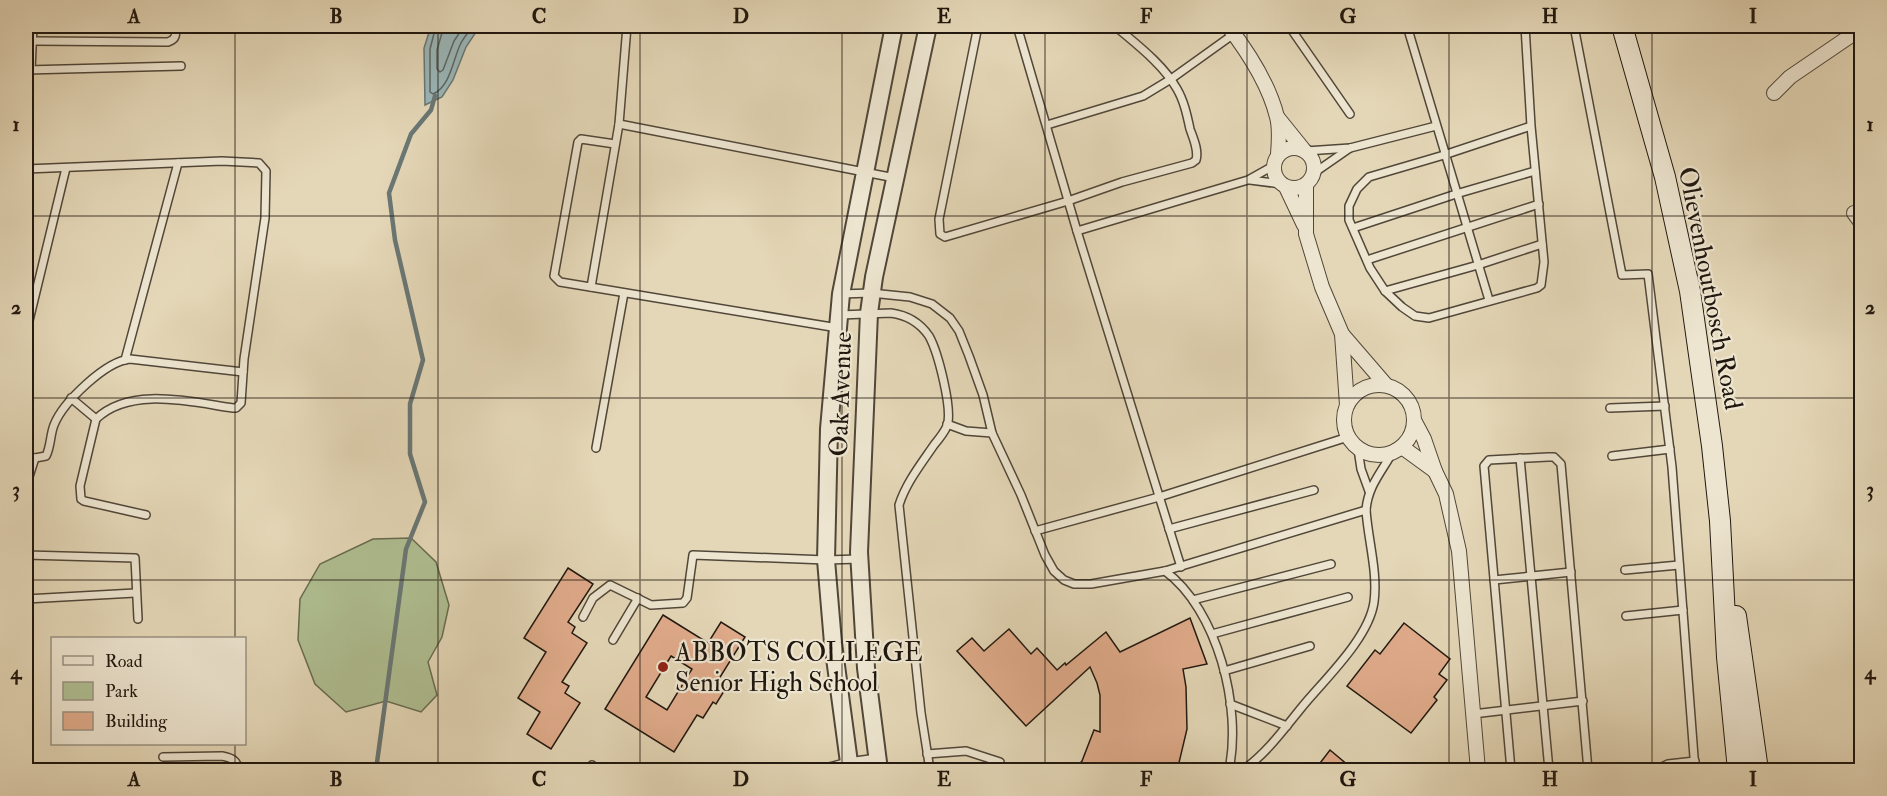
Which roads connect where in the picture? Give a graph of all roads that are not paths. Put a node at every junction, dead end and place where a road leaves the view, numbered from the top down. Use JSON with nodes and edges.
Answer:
{"nodes":[{"id":1,"x":33,"y":26,"type":"edge"},
{"id":2,"x":175,"y":26,"type":"edge"},
{"id":3,"x":627,"y":26,"type":"edge"},
{"id":4,"x":894,"y":26,"type":"edge"},
{"id":5,"x":928,"y":26,"type":"edge"},
{"id":6,"x":978,"y":26,"type":"edge"},
{"id":7,"x":1017,"y":26,"type":"edge"},
{"id":8,"x":1115,"y":26,"type":"edge"},
{"id":9,"x":1289,"y":26,"type":"edge"},
{"id":10,"x":1407,"y":26,"type":"edge"},
{"id":11,"x":1525,"y":26,"type":"edge"},
{"id":12,"x":1574,"y":26,"type":"edge"},
{"id":13,"x":1236,"y":28,"type":"edge"},
{"id":14,"x":1623,"y":28,"type":"edge"},
{"id":15,"x":1862,"y":28,"type":"edge"},
{"id":16,"x":33,"y":41,"type":"junction"},
{"id":17,"x":181,"y":66,"type":"dead end"},
{"id":18,"x":28,"y":70,"type":"edge"},
{"id":19,"x":1171,"y":79,"type":"junction"},
{"id":20,"x":1774,"y":93,"type":"dead end"},
{"id":21,"x":1350,"y":114,"type":"dead end"},
{"id":22,"x":1278,"y":118,"type":"junction"},
{"id":23,"x":618,"y":124,"type":"junction"},
{"id":24,"x":1047,"y":125,"type":"junction"},
{"id":25,"x":1436,"y":126,"type":"junction"},
{"id":26,"x":1531,"y":126,"type":"junction"},
{"id":27,"x":615,"y":144,"type":"junction"},
{"id":28,"x":1350,"y":148,"type":"junction"},
{"id":29,"x":1304,"y":150,"type":"junction"},
{"id":30,"x":1444,"y":155,"type":"junction"},
{"id":31,"x":1276,"y":160,"type":"junction"},
{"id":32,"x":178,"y":163,"type":"junction"},
{"id":33,"x":66,"y":168,"type":"junction"},
{"id":34,"x":26,"y":169,"type":"edge"},
{"id":35,"x":1536,"y":171,"type":"junction"},
{"id":36,"x":865,"y":172,"type":"junction"},
{"id":37,"x":895,"y":178,"type":"junction"},
{"id":38,"x":1310,"y":179,"type":"junction"},
{"id":39,"x":1248,"y":180,"type":"junction"},
{"id":40,"x":1283,"y":185,"type":"junction"},
{"id":41,"x":1456,"y":194,"type":"junction"},
{"id":42,"x":1068,"y":201,"type":"junction"},
{"id":43,"x":1539,"y":204,"type":"junction"},
{"id":44,"x":1305,"y":227,"type":"junction"},
{"id":45,"x":1353,"y":228,"type":"junction"},
{"id":46,"x":1467,"y":228,"type":"junction"},
{"id":47,"x":1077,"y":231,"type":"junction"},
{"id":48,"x":1542,"y":244,"type":"junction"},
{"id":49,"x":1367,"y":260,"type":"junction"},
{"id":50,"x":1478,"y":265,"type":"junction"},
{"id":51,"x":591,"y":287,"type":"junction"},
{"id":52,"x":1385,"y":291,"type":"junction"},
{"id":53,"x":624,"y":293,"type":"junction"},
{"id":54,"x":871,"y":293,"type":"junction"},
{"id":55,"x":841,"y":294,"type":"junction"},
{"id":56,"x":1489,"y":300,"type":"junction"},
{"id":57,"x":869,"y":314,"type":"junction"},
{"id":58,"x":839,"y":322,"type":"junction"},
{"id":59,"x":26,"y":333,"type":"edge"},
{"id":60,"x":1342,"y":334,"type":"junction"},
{"id":61,"x":125,"y":360,"type":"junction"},
{"id":62,"x":243,"y":372,"type":"junction"},
{"id":63,"x":1386,"y":385,"type":"junction"},
{"id":64,"x":71,"y":398,"type":"junction"},
{"id":65,"x":1347,"y":405,"type":"junction"},
{"id":66,"x":1665,"y":406,"type":"junction"},
{"id":67,"x":1610,"y":408,"type":"dead end"},
{"id":68,"x":96,"y":419,"type":"junction"},
{"id":69,"x":1414,"y":422,"type":"junction"},
{"id":70,"x":947,"y":424,"type":"junction"},
{"id":71,"x":992,"y":434,"type":"junction"},
{"id":72,"x":1348,"y":437,"type":"junction"},
{"id":73,"x":596,"y":448,"type":"dead end"},
{"id":74,"x":1358,"y":449,"type":"junction"},
{"id":75,"x":1670,"y":449,"type":"junction"},
{"id":76,"x":1397,"y":450,"type":"junction"},
{"id":77,"x":1612,"y":456,"type":"dead end"},
{"id":78,"x":26,"y":457,"type":"edge"},
{"id":79,"x":35,"y":458,"type":"junction"},
{"id":80,"x":1520,"y":458,"type":"junction"},
{"id":81,"x":1435,"y":471,"type":"junction"},
{"id":82,"x":26,"y":486,"type":"edge"},
{"id":83,"x":1314,"y":490,"type":"dead end"},
{"id":84,"x":1369,"y":490,"type":"junction"},
{"id":85,"x":1159,"y":496,"type":"junction"},
{"id":86,"x":1366,"y":510,"type":"junction"},
{"id":87,"x":146,"y":514,"type":"dead end"},
{"id":88,"x":1720,"y":521,"type":"junction"},
{"id":89,"x":1169,"y":530,"type":"junction"},
{"id":90,"x":1035,"y":531,"type":"junction"},
{"id":91,"x":26,"y":555,"type":"edge"},
{"id":92,"x":859,"y":559,"type":"junction"},
{"id":93,"x":826,"y":560,"type":"junction"},
{"id":94,"x":1331,"y":564,"type":"dead end"},
{"id":95,"x":1679,"y":565,"type":"junction"},
{"id":96,"x":1181,"y":567,"type":"junction"},
{"id":97,"x":1625,"y":570,"type":"dead end"},
{"id":98,"x":1165,"y":571,"type":"junction"},
{"id":99,"x":1571,"y":572,"type":"junction"},
{"id":100,"x":1532,"y":576,"type":"junction"},
{"id":101,"x":1494,"y":580,"type":"junction"},
{"id":102,"x":135,"y":593,"type":"junction"},
{"id":103,"x":1348,"y":597,"type":"dead end"},
{"id":104,"x":638,"y":598,"type":"junction"},
{"id":105,"x":26,"y":599,"type":"edge"},
{"id":106,"x":1193,"y":600,"type":"junction"},
{"id":107,"x":1683,"y":610,"type":"junction"},
{"id":108,"x":1626,"y":616,"type":"dead end"},
{"id":109,"x":583,"y":617,"type":"dead end"},
{"id":110,"x":138,"y":619,"type":"dead end"},
{"id":111,"x":1212,"y":634,"type":"junction"},
{"id":112,"x":614,"y":640,"type":"dead end"},
{"id":113,"x":1310,"y":646,"type":"dead end"},
{"id":114,"x":1744,"y":661,"type":"junction"},
{"id":115,"x":1224,"y":671,"type":"junction"},
{"id":116,"x":1583,"y":701,"type":"junction"},
{"id":117,"x":1230,"y":704,"type":"junction"},
{"id":118,"x":1544,"y":706,"type":"junction"},
{"id":119,"x":1506,"y":710,"type":"junction"},
{"id":120,"x":1473,"y":714,"type":"junction"},
{"id":121,"x":1287,"y":726,"type":"junction"},
{"id":122,"x":927,"y":754,"type":"junction"},
{"id":123,"x":162,"y":757,"type":"dead end"},
{"id":124,"x":1695,"y":761,"type":"junction"},
{"id":125,"x":1000,"y":762,"type":"dead end"},
{"id":126,"x":878,"y":764,"type":"edge"},
{"id":127,"x":849,"y":766,"type":"edge"},
{"id":128,"x":1668,"y":767,"type":"edge"},
{"id":129,"x":239,"y":771,"type":"edge"},
{"id":130,"x":818,"y":771,"type":"edge"},
{"id":131,"x":930,"y":771,"type":"edge"},
{"id":132,"x":1229,"y":771,"type":"edge"},
{"id":133,"x":1243,"y":771,"type":"edge"},
{"id":134,"x":1478,"y":771,"type":"edge"},
{"id":135,"x":1511,"y":771,"type":"edge"},
{"id":136,"x":1549,"y":771,"type":"edge"},
{"id":137,"x":1588,"y":771,"type":"edge"},
{"id":138,"x":1656,"y":771,"type":"edge"},
{"id":139,"x":1695,"y":771,"type":"edge"},
{"id":140,"x":1737,"y":771,"type":"edge"},
{"id":141,"x":1751,"y":771,"type":"edge"},
{"id":142,"x":1758,"y":771,"type":"edge"}],
"edges":[{"from":1,"to":16,"type":"lane"},
{"from":2,"to":16,"type":"lane"},
{"from":3,"to":23,"type":"lane"},
{"from":4,"to":36,"type":"street","name":"Oak Avenue"},
{"from":5,"to":37,"type":"street","name":"Oak Avenue"},
{"from":6,"to":42,"type":"lane"},
{"from":7,"to":24,"type":"lane"},
{"from":8,"to":19,"type":"lane"},
{"from":9,"to":21,"type":"lane"},
{"from":10,"to":25,"type":"lane"},
{"from":11,"to":26,"type":"lane"},
{"from":12,"to":66,"type":"lane"},
{"from":13,"to":19,"type":"lane"},
{"from":13,"to":22,"type":"street"},
{"from":14,"to":88,"type":"main road","name":"Olievenhoutbosch Road"},
{"from":15,"to":20,"type":"street"},
{"from":16,"to":18,"type":"lane"},
{"from":17,"to":18,"type":"lane"},
{"from":19,"to":24,"type":"lane"},
{"from":19,"to":42,"type":"lane"},
{"from":22,"to":29,"type":"street"},
{"from":22,"to":31,"type":"street"},
{"from":23,"to":27,"type":"lane"},
{"from":23,"to":36,"type":"lane"},
{"from":24,"to":42,"type":"lane"},
{"from":25,"to":28,"type":"lane"},
{"from":25,"to":30,"type":"lane"},
{"from":26,"to":30,"type":"lane"},
{"from":26,"to":35,"type":"lane"},
{"from":27,"to":51,"type":"lane"},
{"from":27,"to":51,"type":"lane"},
{"from":28,"to":29,"type":"lane"},
{"from":28,"to":38,"type":"lane"},
{"from":29,"to":31,"type":"street"},
{"from":29,"to":38,"type":"street"},
{"from":30,"to":41,"type":"lane"},
{"from":30,"to":45,"type":"lane"},
{"from":31,"to":39,"type":"lane"},
{"from":31,"to":40,"type":"street"},
{"from":32,"to":33,"type":"lane"},
{"from":32,"to":61,"type":"lane"},
{"from":32,"to":62,"type":"lane"},
{"from":33,"to":34,"type":"lane"},
{"from":33,"to":59,"type":"lane"},
{"from":35,"to":41,"type":"lane"},
{"from":35,"to":43,"type":"lane"},
{"from":36,"to":37,"type":"lane"},
{"from":36,"to":55,"type":"street","name":"Oak Avenue"},
{"from":37,"to":54,"type":"street","name":"Oak Avenue"},
{"from":38,"to":40,"type":"street"},
{"from":38,"to":44,"type":"street"},
{"from":39,"to":40,"type":"lane"},
{"from":39,"to":47,"type":"lane"},
{"from":40,"to":44,"type":"street"},
{"from":41,"to":45,"type":"lane"},
{"from":41,"to":46,"type":"lane"},
{"from":42,"to":47,"type":"lane"},
{"from":43,"to":46,"type":"lane"},
{"from":43,"to":48,"type":"lane"},
{"from":44,"to":60,"type":"street"},
{"from":45,"to":49,"type":"lane"},
{"from":46,"to":49,"type":"lane"},
{"from":46,"to":50,"type":"lane"},
{"from":47,"to":85,"type":"lane"},
{"from":48,"to":50,"type":"lane"},
{"from":48,"to":56,"type":"lane"},
{"from":49,"to":52,"type":"lane"},
{"from":50,"to":52,"type":"lane"},
{"from":50,"to":56,"type":"lane"},
{"from":51,"to":53,"type":"lane"},
{"from":52,"to":56,"type":"lane"},
{"from":53,"to":58,"type":"lane"},
{"from":53,"to":73,"type":"lane"},
{"from":54,"to":55,"type":"lane"},
{"from":54,"to":57,"type":"street","name":"Oak Avenue"},
{"from":54,"to":71,"type":"lane"},
{"from":55,"to":58,"type":"street","name":"Oak Avenue"},
{"from":57,"to":58,"type":"lane"},
{"from":57,"to":70,"type":"lane"},
{"from":57,"to":92,"type":"street","name":"Oak Avenue"},
{"from":58,"to":93,"type":"street","name":"Oak Avenue"},
{"from":60,"to":63,"type":"street"},
{"from":60,"to":65,"type":"street"},
{"from":61,"to":62,"type":"lane"},
{"from":61,"to":64,"type":"lane"},
{"from":62,"to":68,"type":"lane"},
{"from":63,"to":65,"type":"street"},
{"from":63,"to":69,"type":"street"},
{"from":64,"to":68,"type":"lane"},
{"from":64,"to":79,"type":"lane"},
{"from":65,"to":72,"type":"street"},
{"from":66,"to":67,"type":"lane"},
{"from":66,"to":75,"type":"lane"},
{"from":68,"to":87,"type":"lane"},
{"from":69,"to":76,"type":"street"},
{"from":69,"to":81,"type":"street"},
{"from":70,"to":71,"type":"lane"},
{"from":70,"to":122,"type":"lane"},
{"from":71,"to":90,"type":"lane"},
{"from":72,"to":74,"type":"street"},
{"from":72,"to":85,"type":"lane"},
{"from":74,"to":76,"type":"street"},
{"from":74,"to":84,"type":"lane"},
{"from":75,"to":77,"type":"lane"},
{"from":75,"to":95,"type":"lane"},
{"from":76,"to":81,"type":"street"},
{"from":76,"to":84,"type":"lane"},
{"from":78,"to":79,"type":"lane"},
{"from":79,"to":82,"type":"lane"},
{"from":80,"to":99,"type":"lane"},
{"from":80,"to":100,"type":"lane"},
{"from":80,"to":101,"type":"lane"},
{"from":81,"to":120,"type":"street"},
{"from":83,"to":89,"type":"lane"},
{"from":84,"to":86,"type":"lane"},
{"from":85,"to":89,"type":"lane"},
{"from":85,"to":90,"type":"lane"},
{"from":86,"to":96,"type":"lane"},
{"from":86,"to":121,"type":"lane"},
{"from":88,"to":114,"type":"main road","name":"Olievenhoutbosch Road"},
{"from":88,"to":140,"type":"main road","name":"Olievenhoutbosch Road"},
{"from":89,"to":96,"type":"lane"},
{"from":90,"to":98,"type":"lane"},
{"from":91,"to":102,"type":"lane"},
{"from":92,"to":93,"type":"lane"},
{"from":92,"to":126,"type":"street","name":"Oak Avenue"},
{"from":93,"to":104,"type":"lane"},
{"from":93,"to":127,"type":"street","name":"Oak Avenue"},
{"from":94,"to":106,"type":"lane"},
{"from":95,"to":97,"type":"lane"},
{"from":95,"to":107,"type":"lane"},
{"from":96,"to":98,"type":"lane"},
{"from":98,"to":106,"type":"lane"},
{"from":99,"to":100,"type":"lane"},
{"from":99,"to":116,"type":"lane"},
{"from":100,"to":101,"type":"lane"},
{"from":100,"to":118,"type":"lane"},
{"from":101,"to":119,"type":"lane"},
{"from":102,"to":105,"type":"lane"},
{"from":102,"to":110,"type":"lane"},
{"from":103,"to":111,"type":"lane"},
{"from":104,"to":109,"type":"lane"},
{"from":104,"to":112,"type":"lane"},
{"from":106,"to":111,"type":"lane"},
{"from":107,"to":108,"type":"lane"},
{"from":107,"to":124,"type":"lane"},
{"from":111,"to":115,"type":"lane"},
{"from":113,"to":115,"type":"lane"},
{"from":114,"to":141,"type":"main road"},
{"from":114,"to":142,"type":"main road","name":"Olievenhoutbosch Road"},
{"from":115,"to":117,"type":"lane"},
{"from":116,"to":118,"type":"lane"},
{"from":116,"to":137,"type":"lane"},
{"from":117,"to":121,"type":"lane"},
{"from":117,"to":132,"type":"lane"},
{"from":118,"to":119,"type":"lane"},
{"from":118,"to":136,"type":"lane"},
{"from":119,"to":120,"type":"lane"},
{"from":119,"to":135,"type":"lane"},
{"from":120,"to":134,"type":"street"},
{"from":121,"to":133,"type":"lane"},
{"from":122,"to":125,"type":"lane"},
{"from":122,"to":131,"type":"lane"},
{"from":123,"to":129,"type":"lane"},
{"from":124,"to":128,"type":"lane"},
{"from":124,"to":139,"type":"lane"},
{"from":126,"to":127,"type":"lane"},
{"from":127,"to":130,"type":"lane"},
{"from":128,"to":138,"type":"lane"}]}
